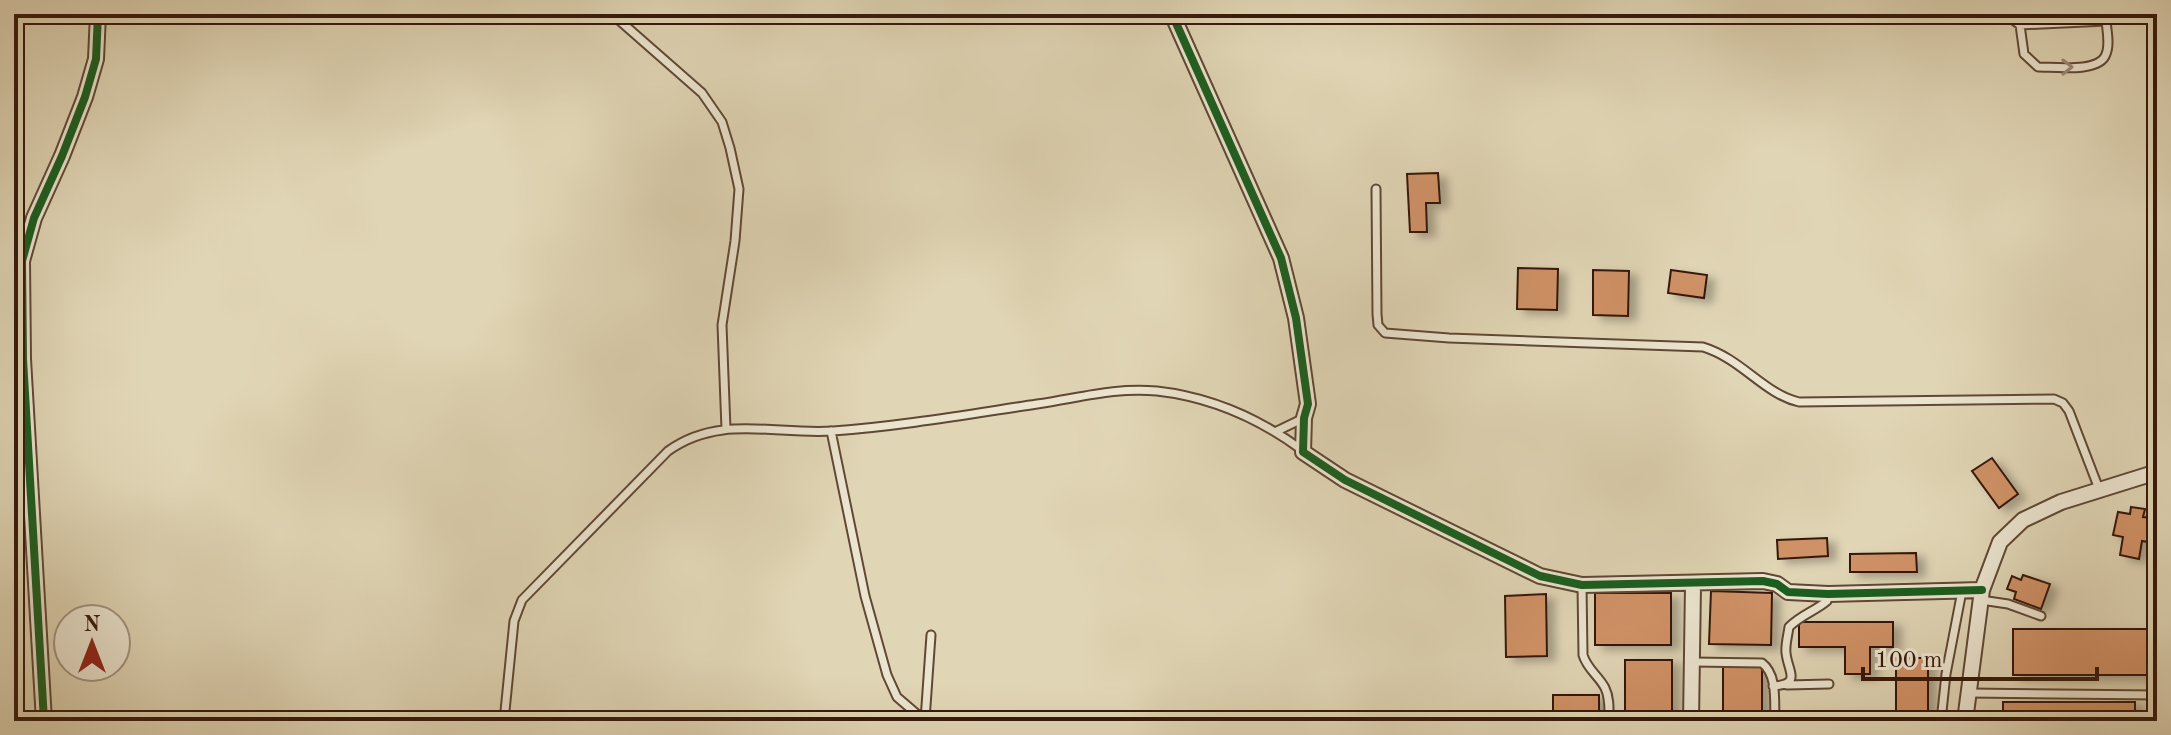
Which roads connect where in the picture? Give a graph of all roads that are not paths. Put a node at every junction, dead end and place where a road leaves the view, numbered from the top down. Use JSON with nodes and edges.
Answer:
{"nodes":[{"id":1,"x":18,"y":14,"type":"edge"},
{"id":2,"x":98,"y":14,"type":"edge"},
{"id":3,"x":612,"y":14,"type":"edge"},
{"id":4,"x":1172,"y":14,"type":"edge"},
{"id":5,"x":2009,"y":14,"type":"edge"},
{"id":6,"x":2097,"y":14,"type":"edge"},
{"id":7,"x":2116,"y":14,"type":"edge"},
{"id":8,"x":2106,"y":21,"type":"junction"},
{"id":9,"x":2020,"y":25,"type":"junction"},
{"id":10,"x":14,"y":60,"type":"edge"},
{"id":11,"x":1376,"y":189,"type":"dead end"},
{"id":12,"x":1304,"y":418,"type":"junction"},
{"id":13,"x":726,"y":429,"type":"junction"},
{"id":14,"x":831,"y":431,"type":"junction"},
{"id":15,"x":1277,"y":431,"type":"junction"},
{"id":16,"x":1303,"y":452,"type":"junction"},
{"id":17,"x":2157,"y":472,"type":"edge"},
{"id":18,"x":2099,"y":489,"type":"junction"},
{"id":19,"x":1582,"y":585,"type":"junction"},
{"id":20,"x":1693,"y":585,"type":"junction"},
{"id":21,"x":1962,"y":591,"type":"junction"},
{"id":22,"x":1828,"y":594,"type":"junction"},
{"id":23,"x":1982,"y":595,"type":"junction"},
{"id":24,"x":2041,"y":616,"type":"dead end"},
{"id":25,"x":931,"y":635,"type":"dead end"},
{"id":26,"x":1693,"y":662,"type":"junction"},
{"id":27,"x":1829,"y":684,"type":"dead end"},
{"id":28,"x":1773,"y":686,"type":"junction"},
{"id":29,"x":1785,"y":686,"type":"junction"},
{"id":30,"x":1967,"y":693,"type":"junction"},
{"id":31,"x":2157,"y":695,"type":"edge"},
{"id":32,"x":44,"y":721,"type":"edge"},
{"id":33,"x":504,"y":721,"type":"edge"},
{"id":34,"x":736,"y":721,"type":"edge"},
{"id":35,"x":747,"y":721,"type":"edge"},
{"id":36,"x":925,"y":721,"type":"edge"},
{"id":37,"x":1609,"y":721,"type":"edge"},
{"id":38,"x":1691,"y":721,"type":"edge"},
{"id":39,"x":1775,"y":721,"type":"edge"},
{"id":40,"x":1941,"y":721,"type":"edge"},
{"id":41,"x":1965,"y":721,"type":"edge"}],
"edges":[{"from":1,"to":10,"type":"lane"},
{"from":2,"to":32,"type":"street"},
{"from":3,"to":13,"type":"lane"},
{"from":4,"to":12,"type":"street"},
{"from":5,"to":9,"type":"lane"},
{"from":6,"to":8,"type":"lane"},
{"from":7,"to":8,"type":"lane"},
{"from":8,"to":9,"type":"lane"},
{"from":9,"to":8,"type":"lane","one_way":true},
{"from":11,"to":18,"type":"lane"},
{"from":12,"to":15,"type":"lane"},
{"from":12,"to":16,"type":"street"},
{"from":13,"to":14,"type":"lane"},
{"from":13,"to":33,"type":"lane"},
{"from":14,"to":15,"type":"lane"},
{"from":14,"to":36,"type":"lane"},
{"from":15,"to":16,"type":"lane"},
{"from":16,"to":19,"type":"street"},
{"from":17,"to":18,"type":"street"},
{"from":18,"to":23,"type":"street"},
{"from":19,"to":20,"type":"street"},
{"from":19,"to":37,"type":"lane"},
{"from":20,"to":22,"type":"street"},
{"from":20,"to":26,"type":"street"},
{"from":21,"to":22,"type":"street"},
{"from":21,"to":23,"type":"street"},
{"from":21,"to":40,"type":"lane"},
{"from":22,"to":29,"type":"lane"},
{"from":23,"to":24,"type":"lane"},
{"from":23,"to":30,"type":"street"},
{"from":25,"to":36,"type":"lane"},
{"from":26,"to":28,"type":"lane"},
{"from":26,"to":38,"type":"street"},
{"from":27,"to":29,"type":"lane"},
{"from":28,"to":29,"type":"lane"},
{"from":28,"to":39,"type":"lane"},
{"from":30,"to":31,"type":"lane"},
{"from":30,"to":41,"type":"street"},
{"from":34,"to":35,"type":"lane"}]}
